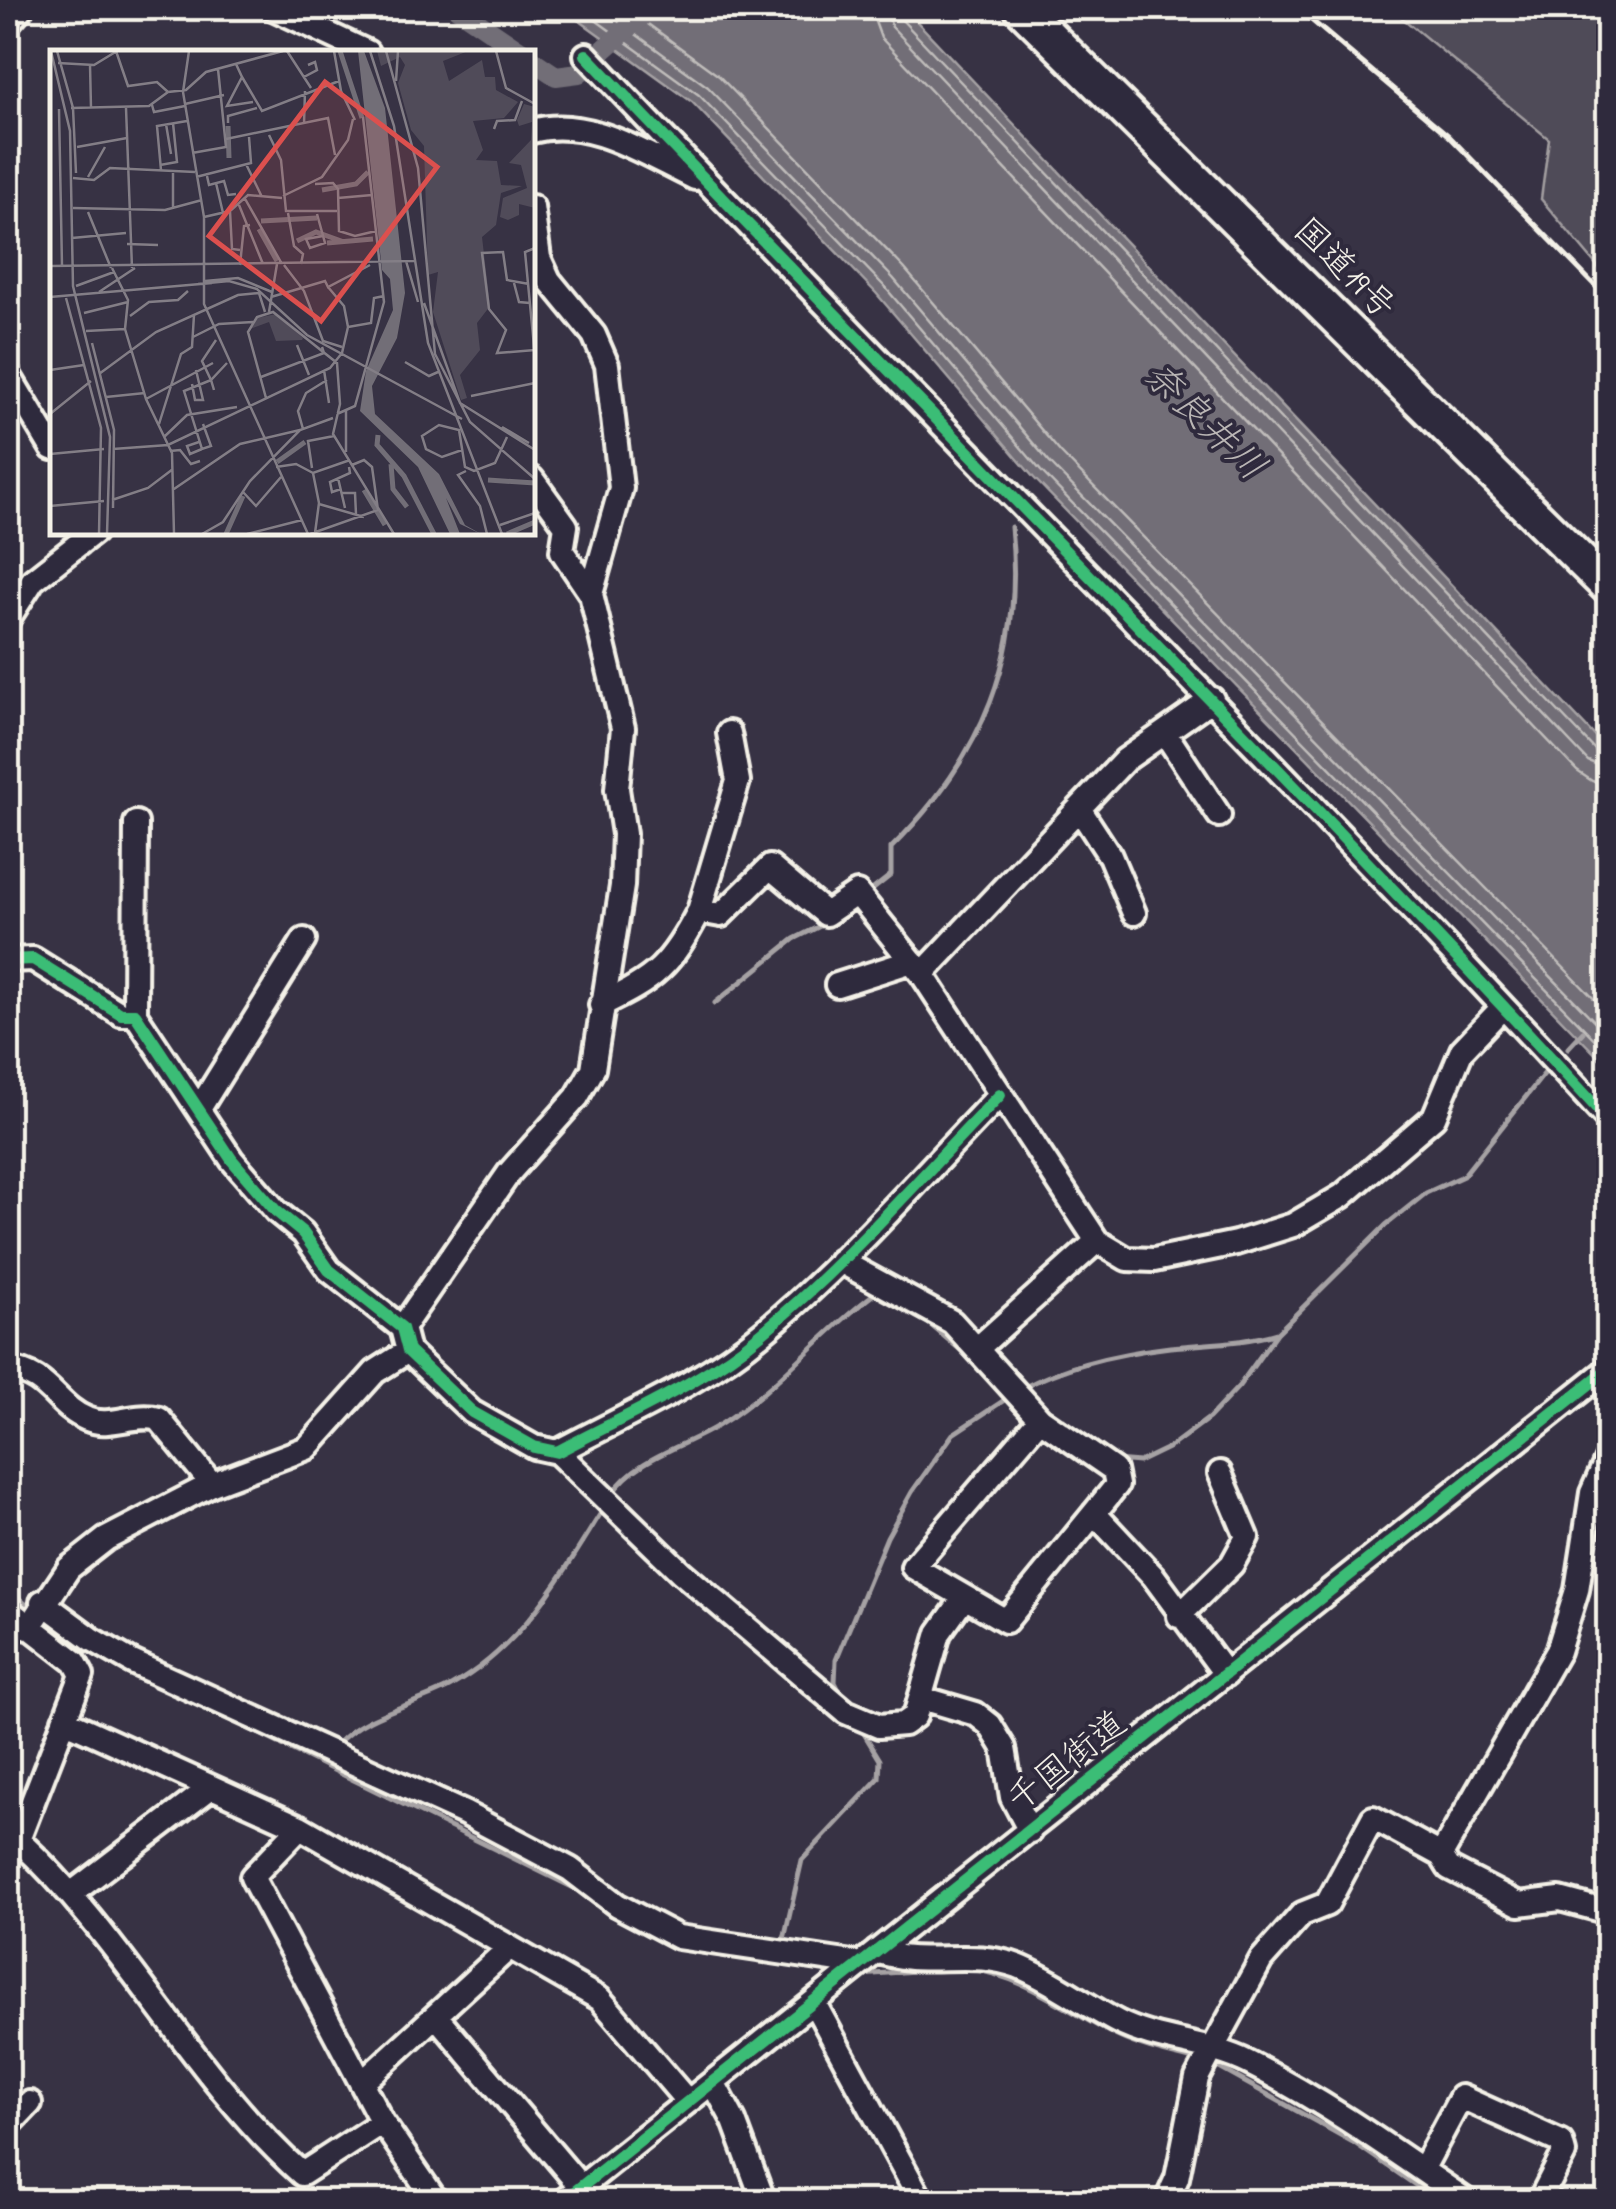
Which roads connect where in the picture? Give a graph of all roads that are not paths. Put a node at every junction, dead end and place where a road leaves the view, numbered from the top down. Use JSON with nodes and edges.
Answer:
{"nodes":[{"id":1,"x":20,"y":8,"type":"edge"},
{"id":2,"x":273,"y":8,"type":"edge"},
{"id":3,"x":1022,"y":8,"type":"edge"},
{"id":4,"x":8,"y":23,"type":"edge"},
{"id":5,"x":363,"y":50,"type":"edge"},
{"id":6,"x":586,"y":55,"type":"dead end"},
{"id":7,"x":535,"y":130,"type":"edge"},
{"id":8,"x":708,"y":184,"type":"junction"},
{"id":9,"x":535,"y":232,"type":"edge"},
{"id":10,"x":8,"y":374,"type":"edge"},
{"id":11,"x":50,"y":445,"type":"edge"},
{"id":12,"x":535,"y":483,"type":"edge"},
{"id":13,"x":90,"y":535,"type":"edge"},
{"id":14,"x":1608,"y":588,"type":"edge"},
{"id":15,"x":592,"y":594,"type":"junction"},
{"id":16,"x":8,"y":619,"type":"edge"},
{"id":17,"x":1212,"y":699,"type":"junction"},
{"id":18,"x":729,"y":733,"type":"dead end"},
{"id":19,"x":1164,"y":733,"type":"junction"},
{"id":20,"x":1080,"y":810,"type":"junction"},
{"id":21,"x":1219,"y":815,"type":"dead end"},
{"id":22,"x":136,"y":823,"type":"dead end"},
{"id":23,"x":699,"y":911,"type":"junction"},
{"id":24,"x":1134,"y":913,"type":"dead end"},
{"id":25,"x":304,"y":940,"type":"dead end"},
{"id":26,"x":8,"y":960,"type":"edge"},
{"id":27,"x":917,"y":968,"type":"junction"},
{"id":28,"x":837,"y":984,"type":"dead end"},
{"id":29,"x":601,"y":1005,"type":"junction"},
{"id":30,"x":1502,"y":1008,"type":"junction"},
{"id":31,"x":135,"y":1014,"type":"junction"},
{"id":32,"x":1000,"y":1095,"type":"junction"},
{"id":33,"x":199,"y":1109,"type":"junction"},
{"id":34,"x":1608,"y":1120,"type":"edge"},
{"id":35,"x":1097,"y":1241,"type":"junction"},
{"id":36,"x":840,"y":1261,"type":"junction"},
{"id":37,"x":402,"y":1328,"type":"junction"},
{"id":38,"x":978,"y":1347,"type":"junction"},
{"id":39,"x":408,"y":1351,"type":"junction"},
{"id":40,"x":1608,"y":1369,"type":"edge"},
{"id":41,"x":8,"y":1370,"type":"edge"},
{"id":42,"x":1040,"y":1418,"type":"junction"},
{"id":43,"x":557,"y":1452,"type":"junction"},
{"id":44,"x":1608,"y":1458,"type":"edge"},
{"id":45,"x":1220,"y":1473,"type":"dead end"},
{"id":46,"x":212,"y":1484,"type":"junction"},
{"id":47,"x":1094,"y":1513,"type":"junction"},
{"id":48,"x":964,"y":1598,"type":"junction"},
{"id":49,"x":8,"y":1610,"type":"edge"},
{"id":50,"x":35,"y":1614,"type":"junction"},
{"id":51,"x":1180,"y":1616,"type":"junction"},
{"id":52,"x":1226,"y":1675,"type":"junction"},
{"id":53,"x":922,"y":1698,"type":"junction"},
{"id":54,"x":64,"y":1720,"type":"junction"},
{"id":55,"x":210,"y":1788,"type":"junction"},
{"id":56,"x":300,"y":1828,"type":"junction"},
{"id":57,"x":1030,"y":1831,"type":"junction"},
{"id":58,"x":13,"y":1847,"type":"edge"},
{"id":59,"x":1442,"y":1855,"type":"junction"},
{"id":60,"x":71,"y":1894,"type":"junction"},
{"id":61,"x":1608,"y":1912,"type":"edge"},
{"id":62,"x":509,"y":1948,"type":"junction"},
{"id":63,"x":858,"y":1966,"type":"junction"},
{"id":64,"x":814,"y":2003,"type":"junction"},
{"id":65,"x":436,"y":2016,"type":"junction"},
{"id":66,"x":1207,"y":2059,"type":"junction"},
{"id":67,"x":363,"y":2082,"type":"junction"},
{"id":68,"x":712,"y":2082,"type":"junction"},
{"id":69,"x":688,"y":2102,"type":"junction"},
{"id":70,"x":30,"y":2103,"type":"dead end"},
{"id":71,"x":382,"y":2122,"type":"junction"},
{"id":72,"x":8,"y":2126,"type":"edge"},
{"id":73,"x":1422,"y":2170,"type":"junction"},
{"id":74,"x":571,"y":2194,"type":"edge"},
{"id":75,"x":437,"y":2202,"type":"edge"},
{"id":76,"x":764,"y":2202,"type":"edge"},
{"id":77,"x":922,"y":2202,"type":"edge"},
{"id":78,"x":1166,"y":2202,"type":"edge"},
{"id":79,"x":1468,"y":2202,"type":"edge"},
{"id":80,"x":1539,"y":2202,"type":"edge"}],
"edges":[{"from":1,"to":4,"type":"street"},
{"from":2,"to":5,"type":"street"},
{"from":3,"to":14,"type":"highway","name":"国道19号"},
{"from":6,"to":8,"type":"street"},
{"from":7,"to":8,"type":"street"},
{"from":8,"to":17,"type":"street"},
{"from":9,"to":15,"type":"street"},
{"from":10,"to":11,"type":"street"},
{"from":12,"to":15,"type":"street"},
{"from":13,"to":16,"type":"street"},
{"from":15,"to":29,"type":"street"},
{"from":17,"to":19,"type":"street"},
{"from":17,"to":30,"type":"street"},
{"from":18,"to":23,"type":"street"},
{"from":19,"to":20,"type":"street"},
{"from":19,"to":21,"type":"street"},
{"from":20,"to":24,"type":"street"},
{"from":20,"to":27,"type":"street"},
{"from":22,"to":31,"type":"street"},
{"from":23,"to":27,"type":"street"},
{"from":23,"to":29,"type":"street"},
{"from":25,"to":33,"type":"street"},
{"from":26,"to":31,"type":"street"},
{"from":27,"to":28,"type":"street"},
{"from":27,"to":32,"type":"street"},
{"from":29,"to":37,"type":"street"},
{"from":30,"to":34,"type":"street"},
{"from":30,"to":35,"type":"street"},
{"from":31,"to":33,"type":"street"},
{"from":32,"to":35,"type":"street"},
{"from":32,"to":36,"type":"street"},
{"from":33,"to":37,"type":"street"},
{"from":35,"to":38,"type":"street"},
{"from":36,"to":38,"type":"street"},
{"from":36,"to":43,"type":"street"},
{"from":37,"to":39,"type":"street"},
{"from":38,"to":42,"type":"street"},
{"from":39,"to":43,"type":"street"},
{"from":39,"to":46,"type":"street"},
{"from":40,"to":52,"type":"street","name":"千国街道"},
{"from":41,"to":46,"type":"street"},
{"from":42,"to":47,"type":"street"},
{"from":42,"to":48,"type":"street"},
{"from":43,"to":53,"type":"street"},
{"from":44,"to":59,"type":"street"},
{"from":45,"to":51,"type":"street"},
{"from":46,"to":50,"type":"street"},
{"from":47,"to":48,"type":"street"},
{"from":47,"to":51,"type":"street"},
{"from":48,"to":53,"type":"street"},
{"from":49,"to":50,"type":"street"},
{"from":50,"to":54,"type":"street"},
{"from":50,"to":63,"type":"street"},
{"from":51,"to":52,"type":"street"},
{"from":52,"to":57,"type":"street","name":"千国街道"},
{"from":53,"to":57,"type":"street"},
{"from":54,"to":55,"type":"street"},
{"from":54,"to":58,"type":"street"},
{"from":55,"to":56,"type":"street"},
{"from":55,"to":60,"type":"street"},
{"from":56,"to":62,"type":"street"},
{"from":56,"to":67,"type":"street"},
{"from":57,"to":63,"type":"street","name":"千国街道"},
{"from":58,"to":60,"type":"street"},
{"from":59,"to":61,"type":"street"},
{"from":59,"to":66,"type":"street"},
{"from":60,"to":71,"type":"street"},
{"from":62,"to":65,"type":"street"},
{"from":62,"to":69,"type":"street"},
{"from":63,"to":64,"type":"street","name":"千国街道"},
{"from":63,"to":66,"type":"street"},
{"from":64,"to":68,"type":"street","name":"千国街道"},
{"from":64,"to":77,"type":"street"},
{"from":65,"to":67,"type":"street"},
{"from":65,"to":74,"type":"street"},
{"from":66,"to":73,"type":"street"},
{"from":66,"to":78,"type":"street"},
{"from":67,"to":71,"type":"street"},
{"from":68,"to":69,"type":"street","name":"千国街道"},
{"from":68,"to":76,"type":"street"},
{"from":69,"to":74,"type":"street","name":"千国街道"},
{"from":70,"to":72,"type":"street"},
{"from":71,"to":75,"type":"street"},
{"from":73,"to":79,"type":"street"},
{"from":73,"to":80,"type":"street"}]}
